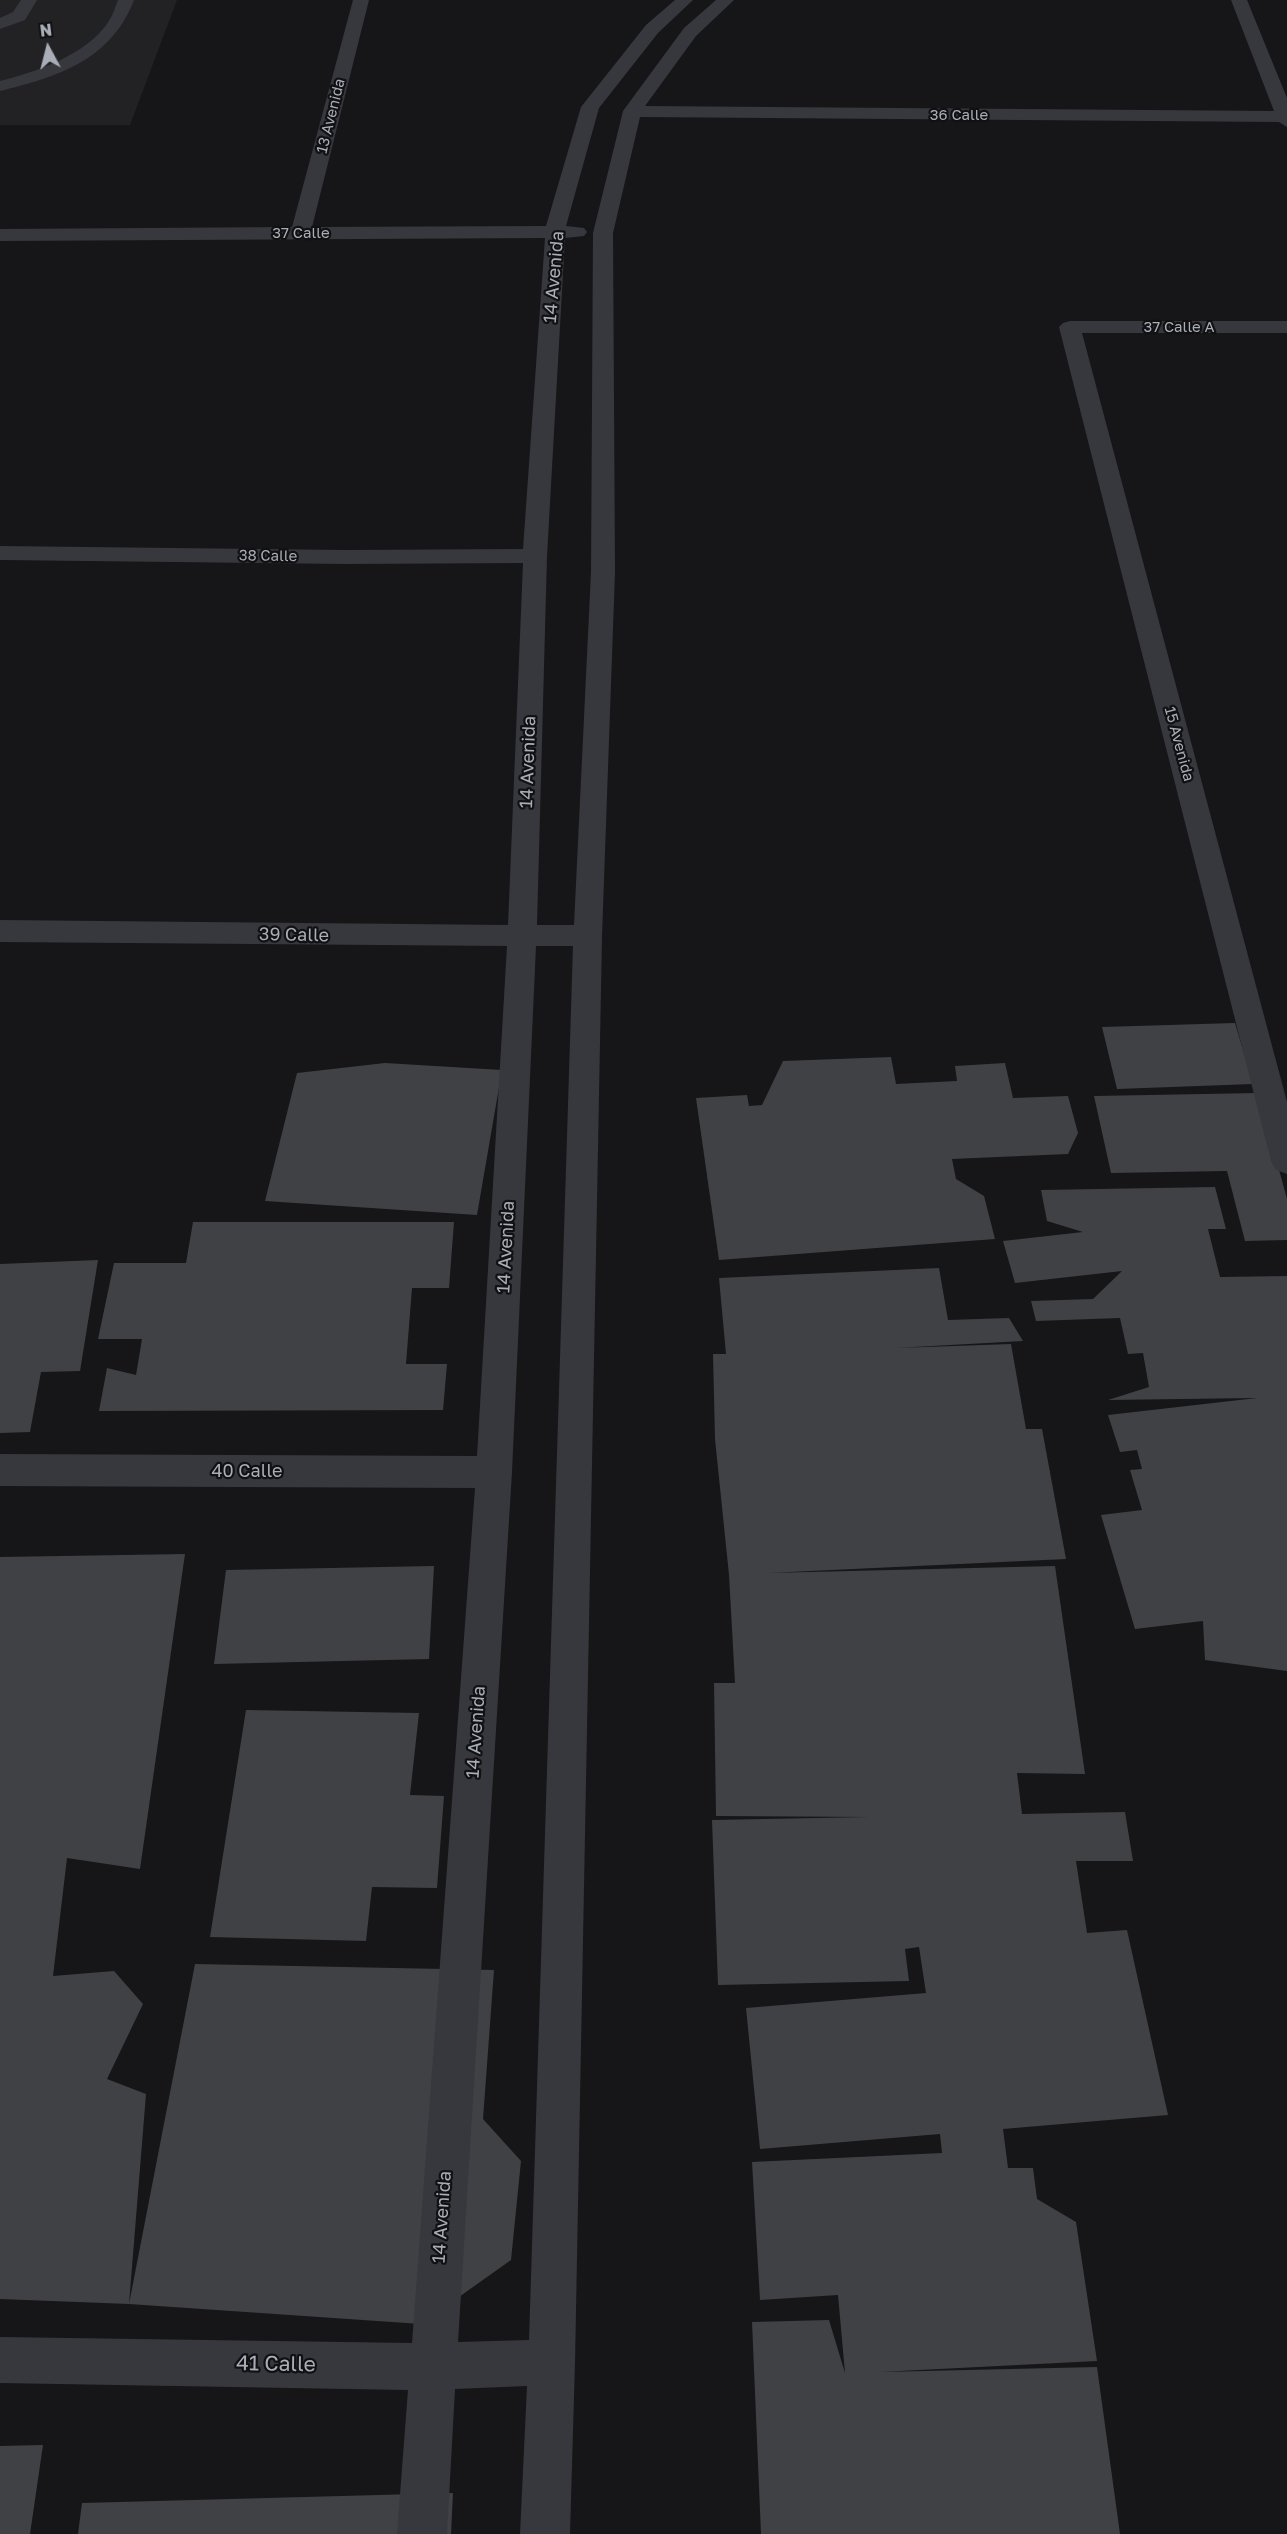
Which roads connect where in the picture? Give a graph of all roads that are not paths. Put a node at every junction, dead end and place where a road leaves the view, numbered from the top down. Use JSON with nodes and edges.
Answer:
{"nodes":[{"id":1,"x":29,"y":0,"type":"edge"},
{"id":2,"x":126,"y":0,"type":"edge"},
{"id":3,"x":361,"y":0,"type":"edge"},
{"id":4,"x":685,"y":0,"type":"edge"},
{"id":5,"x":726,"y":0,"type":"edge"},
{"id":6,"x":1239,"y":0,"type":"edge"},
{"id":7,"x":0,"y":24,"type":"edge"},
{"id":8,"x":0,"y":86,"type":"edge"},
{"id":9,"x":632,"y":111,"type":"junction"},
{"id":10,"x":1286,"y":119,"type":"edge"},
{"id":11,"x":555,"y":231,"type":"junction"},
{"id":12,"x":301,"y":233,"type":"junction"},
{"id":13,"x":603,"y":233,"type":"junction"},
{"id":14,"x":0,"y":235,"type":"edge"},
{"id":15,"x":1070,"y":327,"type":"joint"},
{"id":16,"x":1287,"y":327,"type":"edge"},
{"id":17,"x":0,"y":553,"type":"edge"},
{"id":18,"x":536,"y":556,"type":"junction"},
{"id":19,"x":0,"y":931,"type":"edge"},
{"id":20,"x":588,"y":936,"type":"junction"},
{"id":21,"x":522,"y":937,"type":"junction"},
{"id":22,"x":1287,"y":1161,"type":"edge"},
{"id":23,"x":0,"y":1470,"type":"edge"},
{"id":24,"x":495,"y":1472,"type":"junction"},
{"id":25,"x":0,"y":2360,"type":"edge"},
{"id":26,"x":552,"y":2362,"type":"junction"},
{"id":27,"x":432,"y":2367,"type":"junction"},
{"id":28,"x":422,"y":2534,"type":"edge"},
{"id":29,"x":545,"y":2534,"type":"edge"}],
"edges":[{"from":1,"to":7,"type":"street"},
{"from":2,"to":8,"type":"street"},
{"from":3,"to":12,"type":"street","name":"13 Avenida"},
{"from":4,"to":11,"type":"street","name":"14 Avenida"},
{"from":5,"to":9,"type":"street"},
{"from":6,"to":10,"type":"street"},
{"from":9,"to":10,"type":"street","name":"36 Calle"},
{"from":9,"to":13,"type":"street"},
{"from":11,"to":12,"type":"street","name":"37 Calle"},
{"from":11,"to":13,"type":"street","name":"37 Calle"},
{"from":11,"to":18,"type":"street","name":"14 Avenida"},
{"from":12,"to":14,"type":"street","name":"37 Calle"},
{"from":13,"to":20,"type":"street"},
{"from":15,"to":16,"type":"street","name":"37 Calle A"},
{"from":15,"to":22,"type":"street","name":"15 Avenida"},
{"from":17,"to":18,"type":"street","name":"38 Calle"},
{"from":18,"to":21,"type":"street","name":"14 Avenida"},
{"from":19,"to":21,"type":"street","name":"39 Calle"},
{"from":20,"to":21,"type":"street","name":"39 Calle"},
{"from":20,"to":26,"type":"street"},
{"from":21,"to":24,"type":"street","name":"14 Avenida"},
{"from":23,"to":24,"type":"street","name":"40 Calle"},
{"from":24,"to":27,"type":"street","name":"14 Avenida"},
{"from":25,"to":27,"type":"street","name":"41 Calle"},
{"from":26,"to":27,"type":"street","name":"41 Calle"},
{"from":26,"to":29,"type":"street"},
{"from":27,"to":28,"type":"street","name":"14 Avenida"}]}
